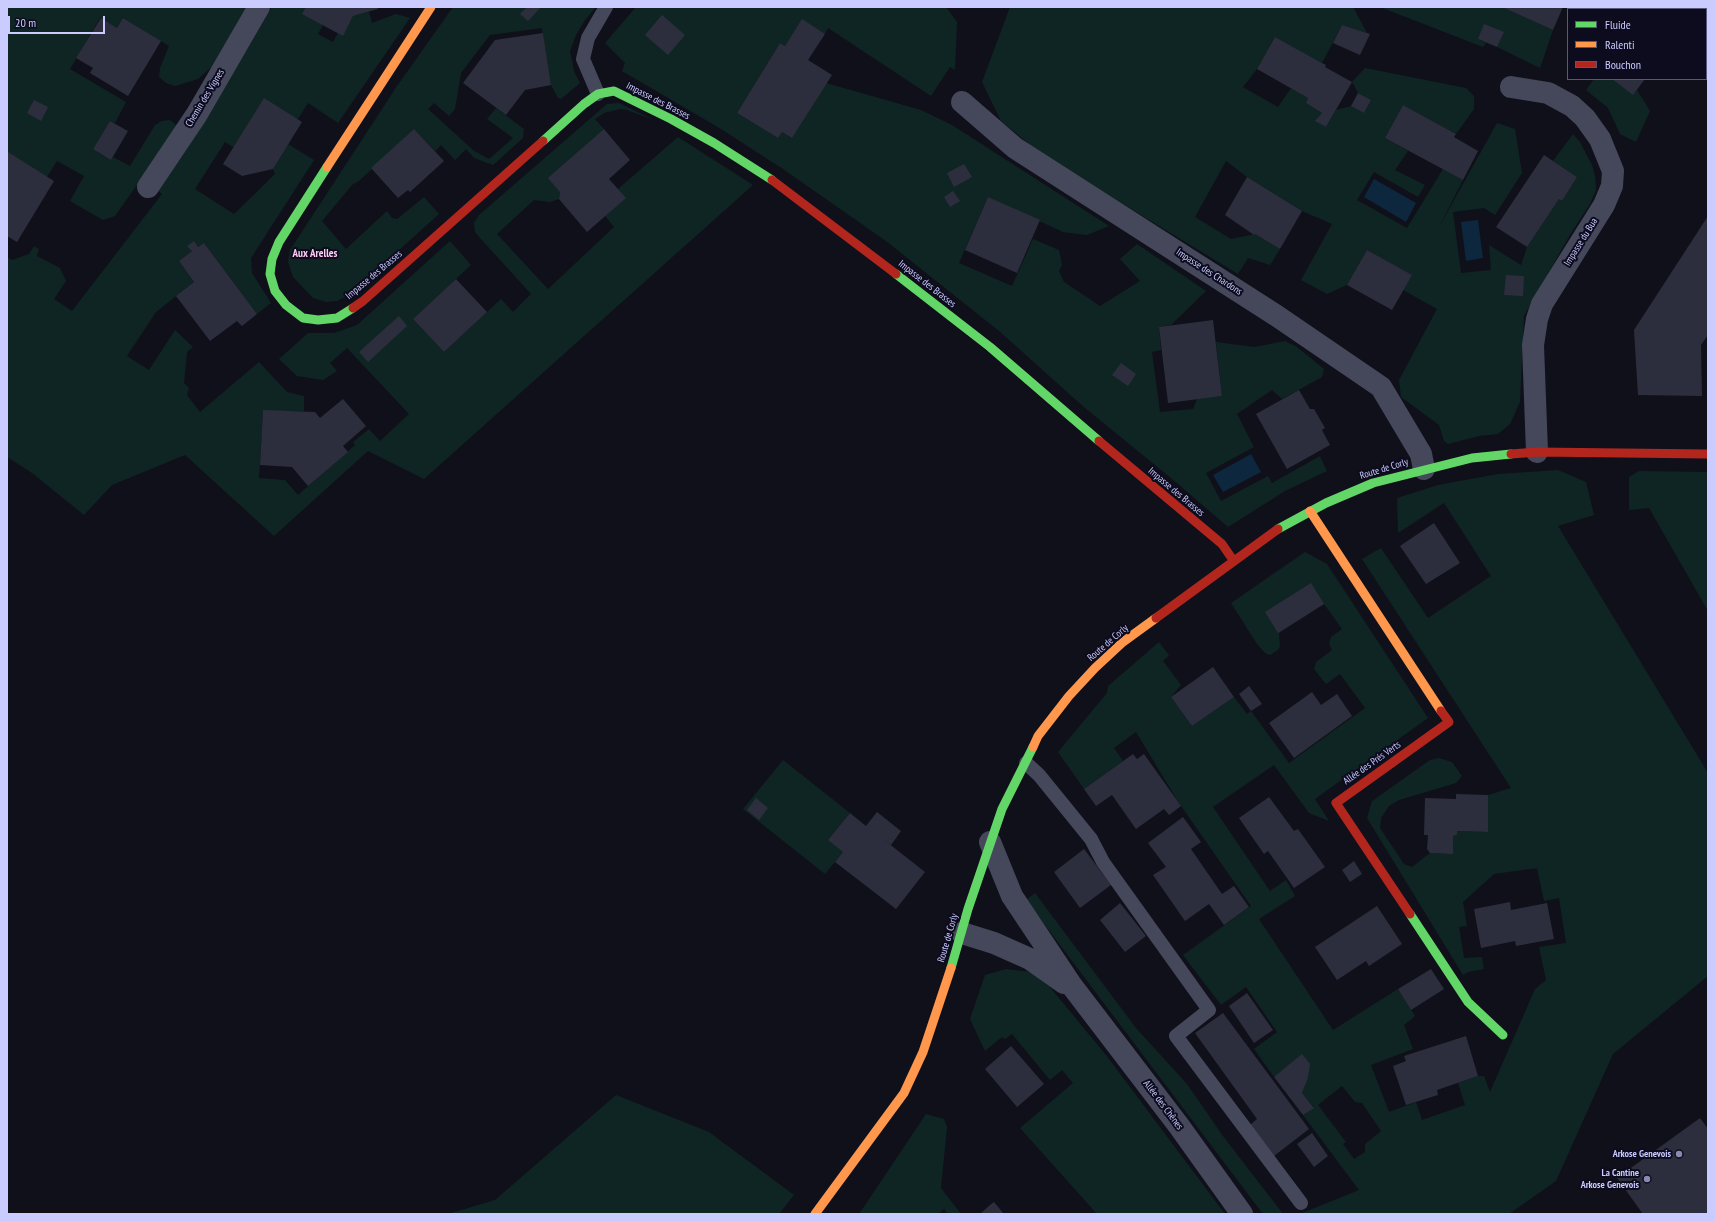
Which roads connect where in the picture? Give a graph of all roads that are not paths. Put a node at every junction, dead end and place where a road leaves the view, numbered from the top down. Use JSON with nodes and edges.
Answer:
{"nodes":[{"id":1,"x":259,"y":7,"type":"edge"},
{"id":2,"x":431,"y":7,"type":"edge"},
{"id":3,"x":606,"y":7,"type":"edge"},
{"id":4,"x":1511,"y":87,"type":"dead end"},
{"id":5,"x":598,"y":94,"type":"junction"},
{"id":6,"x":962,"y":102,"type":"dead end"},
{"id":7,"x":148,"y":187,"type":"dead end"},
{"id":8,"x":1537,"y":452,"type":"junction"},
{"id":9,"x":1708,"y":454,"type":"edge"},
{"id":10,"x":1424,"y":469,"type":"junction"},
{"id":11,"x":1310,"y":511,"type":"junction"},
{"id":12,"x":1233,"y":560,"type":"junction"},
{"id":13,"x":1026,"y":763,"type":"junction"},
{"id":14,"x":990,"y":842,"type":"junction"},
{"id":15,"x":962,"y":933,"type":"junction"},
{"id":16,"x":1082,"y":999,"type":"junction"},
{"id":17,"x":1503,"y":1035,"type":"dead end"},
{"id":18,"x":1301,"y":1202,"type":"dead end"},
{"id":19,"x":815,"y":1214,"type":"edge"},
{"id":20,"x":1242,"y":1214,"type":"edge"}],
"edges":[{"from":1,"to":7,"type":"street","name":"Chemin des Vignes"},
{"from":2,"to":5,"type":"street","name":"Impasse des Brasses"},
{"from":3,"to":5,"type":"lane"},
{"from":4,"to":8,"type":"street","name":"Impasse du Bua"},
{"from":5,"to":12,"type":"street","name":"Impasse des Brasses"},
{"from":6,"to":10,"type":"street","name":"Impasse des Chardons"},
{"from":8,"to":9,"type":"street","name":"Route de Corly"},
{"from":8,"to":10,"type":"street","name":"Route de Corly"},
{"from":10,"to":11,"type":"street","name":"Route de Corly"},
{"from":11,"to":12,"type":"street","name":"Route de Corly"},
{"from":11,"to":17,"type":"street","name":"Allée des Prés Verts"},
{"from":12,"to":13,"type":"street","name":"Route de Corly"},
{"from":13,"to":14,"type":"street","name":"Route de Corly"},
{"from":13,"to":18,"type":"lane"},
{"from":14,"to":15,"type":"street","name":"Route de Corly"},
{"from":14,"to":16,"type":"street","name":"Allée des Chênes"},
{"from":15,"to":16,"type":"street","name":"Allée des Chênes"},
{"from":15,"to":19,"type":"street","name":"Route de Corly"},
{"from":16,"to":20,"type":"street","name":"Allée des Chênes"}]}
